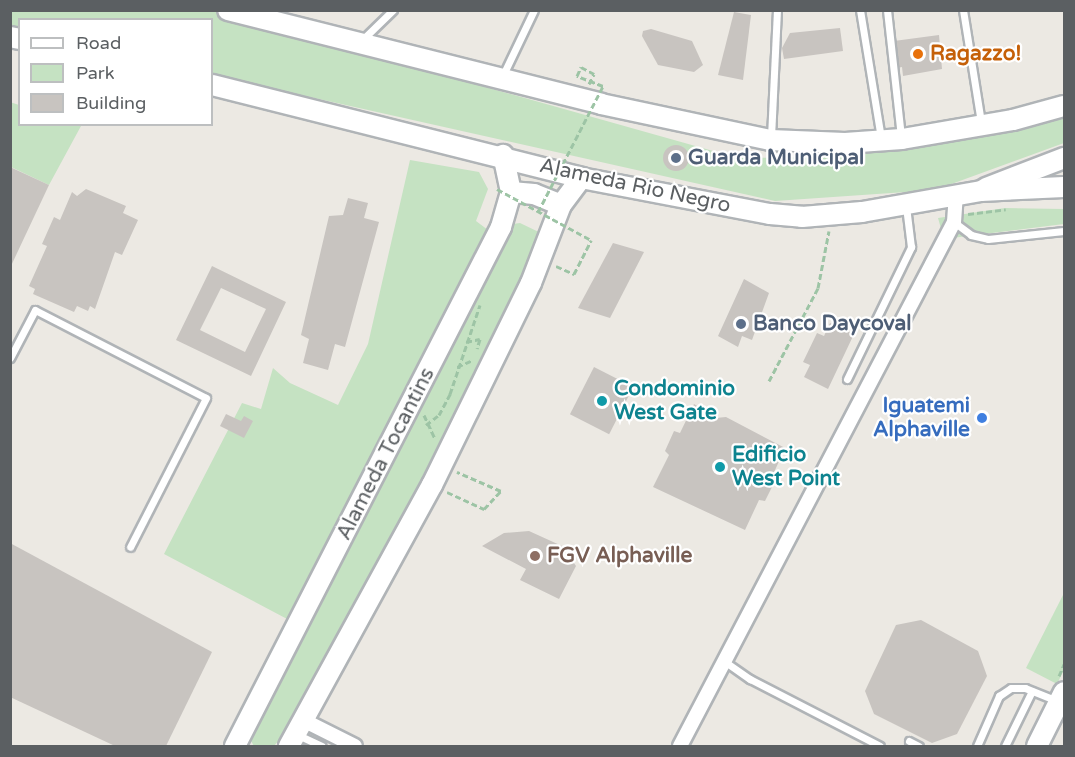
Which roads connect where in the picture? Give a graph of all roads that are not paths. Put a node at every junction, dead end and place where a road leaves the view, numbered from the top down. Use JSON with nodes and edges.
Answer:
{"nodes":[{"id":1,"x":228,"y":10,"type":"edge"},
{"id":2,"x":393,"y":10,"type":"edge"},
{"id":3,"x":534,"y":10,"type":"edge"},
{"id":4,"x":777,"y":10,"type":"edge"},
{"id":5,"x":860,"y":10,"type":"edge"},
{"id":6,"x":887,"y":10,"type":"edge"},
{"id":7,"x":963,"y":10,"type":"edge"},
{"id":8,"x":358,"y":44,"type":"junction"},
{"id":9,"x":500,"y":79,"type":"junction"},
{"id":10,"x":213,"y":85,"type":"edge"},
{"id":11,"x":1065,"y":106,"type":"edge"},
{"id":12,"x":982,"y":126,"type":"junction"},
{"id":13,"x":902,"y":139,"type":"junction"},
{"id":14,"x":770,"y":140,"type":"junction"},
{"id":15,"x":881,"y":141,"type":"junction"},
{"id":16,"x":502,"y":155,"type":"junction"},
{"id":17,"x":1065,"y":158,"type":"edge"},
{"id":18,"x":581,"y":178,"type":"junction"},
{"id":19,"x":1065,"y":187,"type":"edge"},
{"id":20,"x":504,"y":190,"type":"junction"},
{"id":21,"x":981,"y":190,"type":"junction"},
{"id":22,"x":956,"y":196,"type":"junction"},
{"id":23,"x":561,"y":205,"type":"junction"},
{"id":24,"x":906,"y":206,"type":"junction"},
{"id":25,"x":954,"y":222,"type":"junction"},
{"id":26,"x":1065,"y":231,"type":"edge"},
{"id":27,"x":10,"y":358,"type":"edge"},
{"id":28,"x":847,"y":379,"type":"dead end"},
{"id":29,"x":130,"y":547,"type":"dead end"},
{"id":30,"x":722,"y":660,"type":"junction"},
{"id":31,"x":1032,"y":691,"type":"junction"},
{"id":32,"x":1062,"y":697,"type":"edge"},
{"id":33,"x":296,"y":733,"type":"edge"},
{"id":34,"x":909,"y":741,"type":"dead end"},
{"id":35,"x":235,"y":747,"type":"edge"},
{"id":36,"x":322,"y":747,"type":"edge"},
{"id":37,"x":355,"y":747,"type":"edge"},
{"id":38,"x":680,"y":747,"type":"edge"},
{"id":39,"x":880,"y":747,"type":"edge"},
{"id":40,"x":920,"y":747,"type":"edge"},
{"id":41,"x":977,"y":747,"type":"edge"},
{"id":42,"x":1005,"y":747,"type":"edge"},
{"id":43,"x":1037,"y":747,"type":"edge"}],
"edges":[{"from":1,"to":8,"type":"main road"},
{"from":2,"to":8,"type":"lane"},
{"from":3,"to":9,"type":"lane"},
{"from":4,"to":14,"type":"lane"},
{"from":5,"to":15,"type":"lane"},
{"from":6,"to":13,"type":"lane"},
{"from":7,"to":12,"type":"lane"},
{"from":8,"to":9,"type":"main road"},
{"from":9,"to":14,"type":"main road"},
{"from":10,"to":16,"type":"main road","name":"Alameda Rio Negro"},
{"from":11,"to":12,"type":"main road"},
{"from":12,"to":13,"type":"main road"},
{"from":13,"to":15,"type":"main road"},
{"from":14,"to":15,"type":"main road"},
{"from":16,"to":18,"type":"main road","name":"Alameda Rio Negro"},
{"from":16,"to":20,"type":"main road","name":"Alameda Tocantins"},
{"from":17,"to":21,"type":"main road"},
{"from":18,"to":23,"type":"main road"},
{"from":18,"to":24,"type":"main road","name":"Alameda Rio Negro"},
{"from":19,"to":21,"type":"main road","name":"Alameda Rio Negro"},
{"from":20,"to":23,"type":"main road"},
{"from":20,"to":35,"type":"main road","name":"Alameda Tocantins"},
{"from":21,"to":22,"type":"main road","name":"Alameda Rio Negro"},
{"from":22,"to":24,"type":"main road","name":"Alameda Rio Negro"},
{"from":22,"to":25,"type":"street"},
{"from":23,"to":33,"type":"main road"},
{"from":24,"to":28,"type":"lane"},
{"from":25,"to":26,"type":"lane"},
{"from":25,"to":30,"type":"street"},
{"from":27,"to":29,"type":"lane"},
{"from":30,"to":38,"type":"street"},
{"from":30,"to":39,"type":"lane"},
{"from":31,"to":32,"type":"lane"},
{"from":31,"to":41,"type":"lane"},
{"from":31,"to":42,"type":"lane"},
{"from":32,"to":43,"type":"main road"},
{"from":33,"to":36,"type":"lane"},
{"from":33,"to":37,"type":"street"},
{"from":34,"to":40,"type":"lane"}]}
